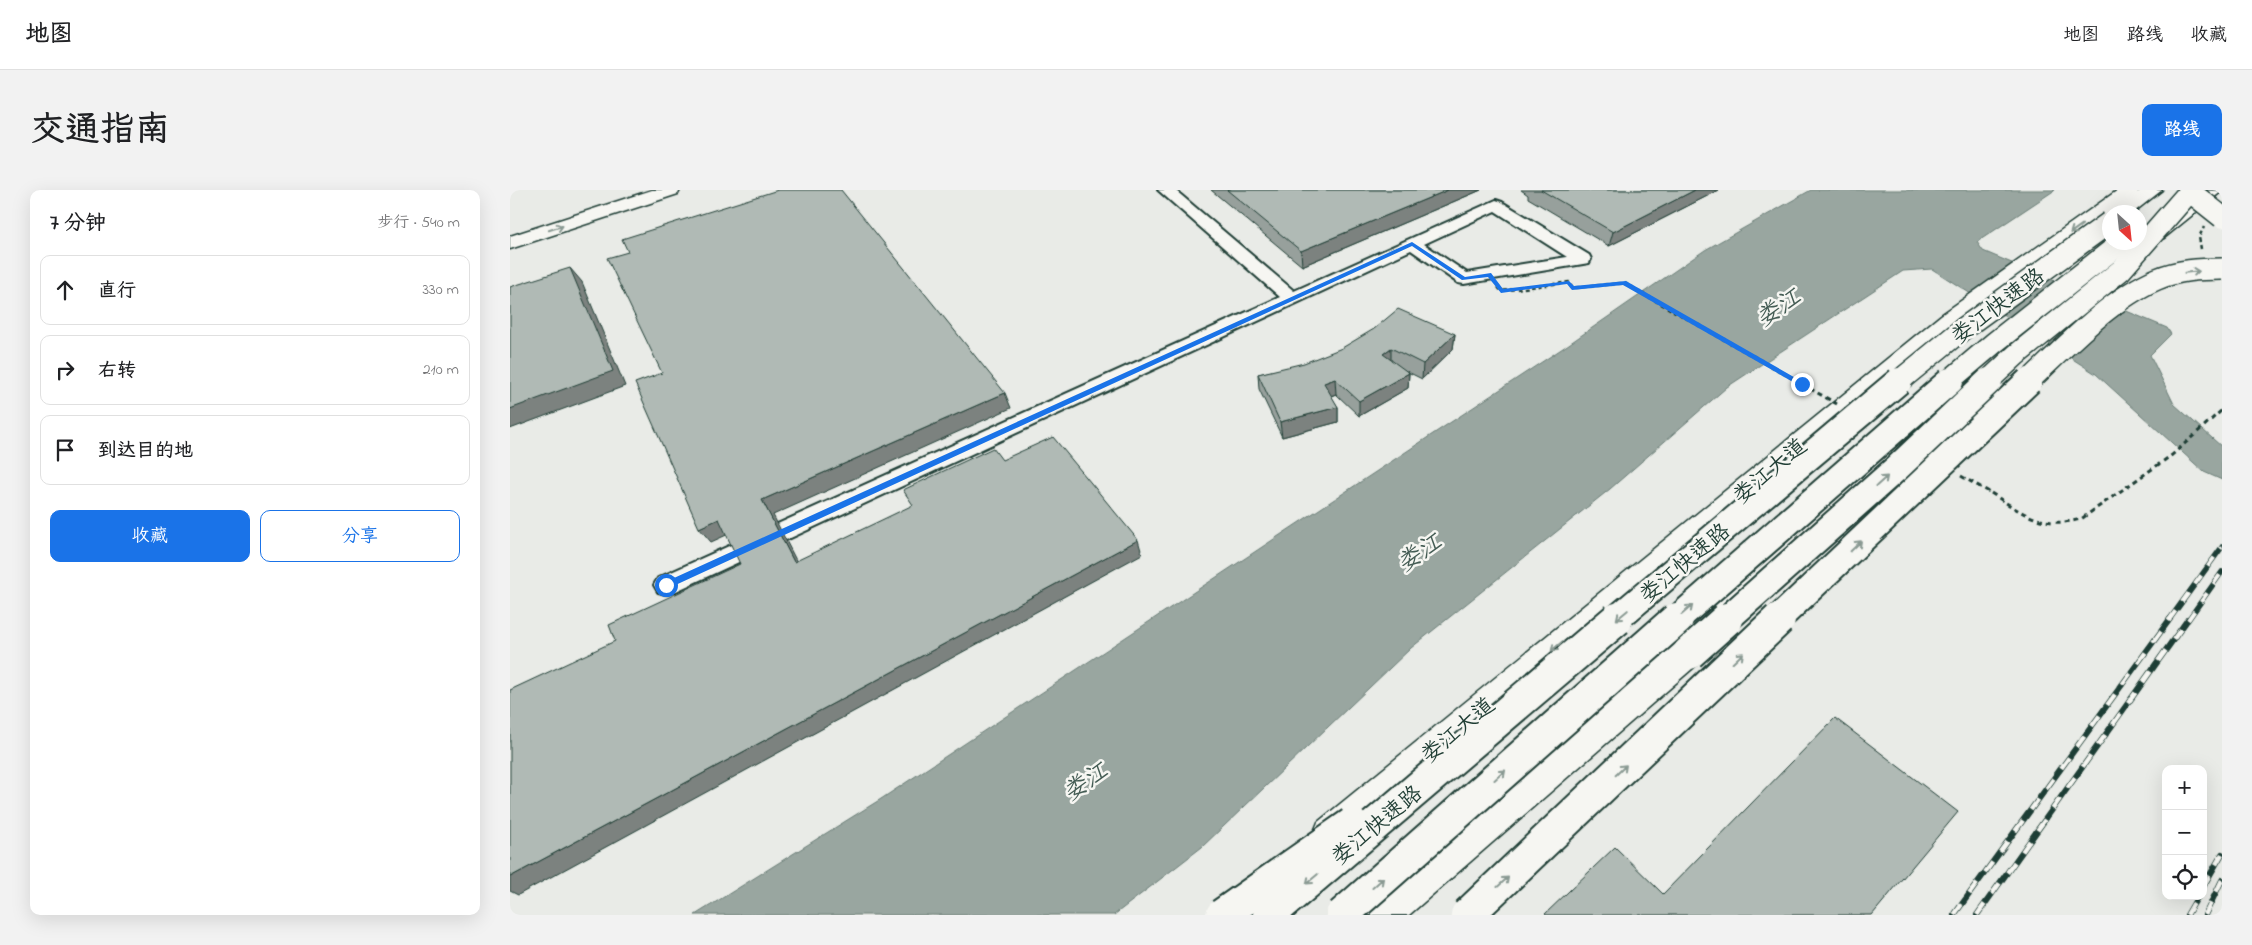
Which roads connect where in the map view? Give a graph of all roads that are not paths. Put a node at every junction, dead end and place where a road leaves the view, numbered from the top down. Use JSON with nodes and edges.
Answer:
{"nodes":[{"id":1,"x":618,"y":190,"type":"edge"},
{"id":2,"x":671,"y":190,"type":"edge"},
{"id":3,"x":1166,"y":190,"type":"edge"},
{"id":4,"x":2130,"y":190,"type":"edge"},
{"id":5,"x":2153,"y":190,"type":"edge"},
{"id":6,"x":2196,"y":190,"type":"edge"},
{"id":7,"x":2132,"y":205,"type":"edge"},
{"id":8,"x":2216,"y":219,"type":"edge"},
{"id":9,"x":510,"y":225,"type":"edge"},
{"id":10,"x":2147,"y":225,"type":"edge"},
{"id":11,"x":2102,"y":228,"type":"edge"},
{"id":12,"x":510,"y":243,"type":"edge"},
{"id":13,"x":1412,"y":243,"type":"junction"},
{"id":14,"x":2112,"y":250,"type":"edge"},
{"id":15,"x":2212,"y":261,"type":"edge"},
{"id":16,"x":1292,"y":298,"type":"junction"},
{"id":17,"x":666,"y":585,"type":"dead end"},
{"id":18,"x":1490,"y":727,"type":"junction"},
{"id":19,"x":1222,"y":915,"type":"edge"},
{"id":20,"x":1232,"y":915,"type":"edge"},
{"id":21,"x":1269,"y":915,"type":"edge"},
{"id":22,"x":1342,"y":915,"type":"edge"},
{"id":23,"x":1376,"y":915,"type":"edge"},
{"id":24,"x":1382,"y":915,"type":"edge"},
{"id":25,"x":1467,"y":915,"type":"edge"}],
"edges":[{"from":1,"to":9,"type":"main road"},
{"from":12,"to":2,"type":"main road","one_way":true},
{"from":3,"to":16,"type":"lane"},
{"from":4,"to":20,"type":"main road","name":"娄江大道","one_way":true},
{"from":5,"to":7,"type":"main road"},
{"from":6,"to":8,"type":"main road","bridge":true},
{"from":6,"to":10,"type":"main road","bridge":true},
{"from":6,"to":23,"type":"main road"},
{"from":24,"to":6,"type":"main road","one_way":true,"bridge":true},
{"from":11,"to":18,"type":"main road","name":"娄江快速路","one_way":true,"bridge":true},
{"from":13,"to":13,"type":"lane"},
{"from":13,"to":16,"type":"lane"},
{"from":22,"to":14,"type":"main road","name":"娄江快速路","one_way":true,"bridge":true},
{"from":25,"to":15,"type":"main road","one_way":true,"bridge":true},
{"from":16,"to":17,"type":"lane"},
{"from":18,"to":19,"type":"main road","bridge":true},
{"from":18,"to":21,"type":"main road","name":"娄江快速路","one_way":true,"bridge":true}]}
